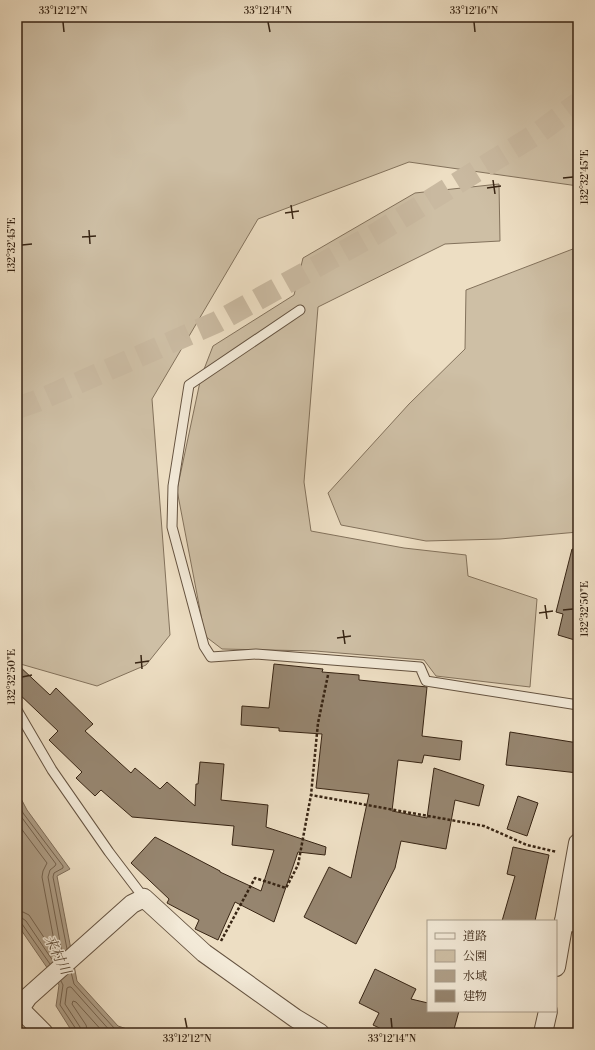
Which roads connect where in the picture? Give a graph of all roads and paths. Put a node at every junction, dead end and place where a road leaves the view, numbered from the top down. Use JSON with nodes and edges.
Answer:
{"nodes":[{"id":1,"x":300,"y":310,"type":"dead end"},
{"id":2,"x":331,"y":660,"type":"junction"},
{"id":3,"x":578,"y":705,"type":"edge"},
{"id":4,"x":17,"y":710,"type":"edge"},
{"id":5,"x":311,"y":795,"type":"junction"},
{"id":6,"x":577,"y":850,"type":"edge"},
{"id":7,"x":138,"y":901,"type":"junction"},
{"id":8,"x":571,"y":922,"type":"edge"},
{"id":9,"x":212,"y":959,"type":"junction"},
{"id":10,"x":557,"y":964,"type":"edge"},
{"id":11,"x":20,"y":1006,"type":"edge"},
{"id":12,"x":548,"y":1012,"type":"edge"},
{"id":13,"x":44,"y":1033,"type":"edge"},
{"id":14,"x":320,"y":1033,"type":"edge"},
{"id":15,"x":544,"y":1033,"type":"edge"}],
"edges":[{"from":1,"to":2,"type":"lane"},
{"from":2,"to":3,"type":"lane"},
{"from":2,"to":5,"type":"path"},
{"from":4,"to":7,"type":"lane"},
{"from":5,"to":6,"type":"path"},
{"from":5,"to":9,"type":"path"},
{"from":6,"to":8,"type":"street"},
{"from":7,"to":9,"type":"street"},
{"from":7,"to":11,"type":"street"},
{"from":8,"to":10,"type":"street"},
{"from":9,"to":14,"type":"street"},
{"from":11,"to":13,"type":"street"},
{"from":12,"to":15,"type":"street"}]}
